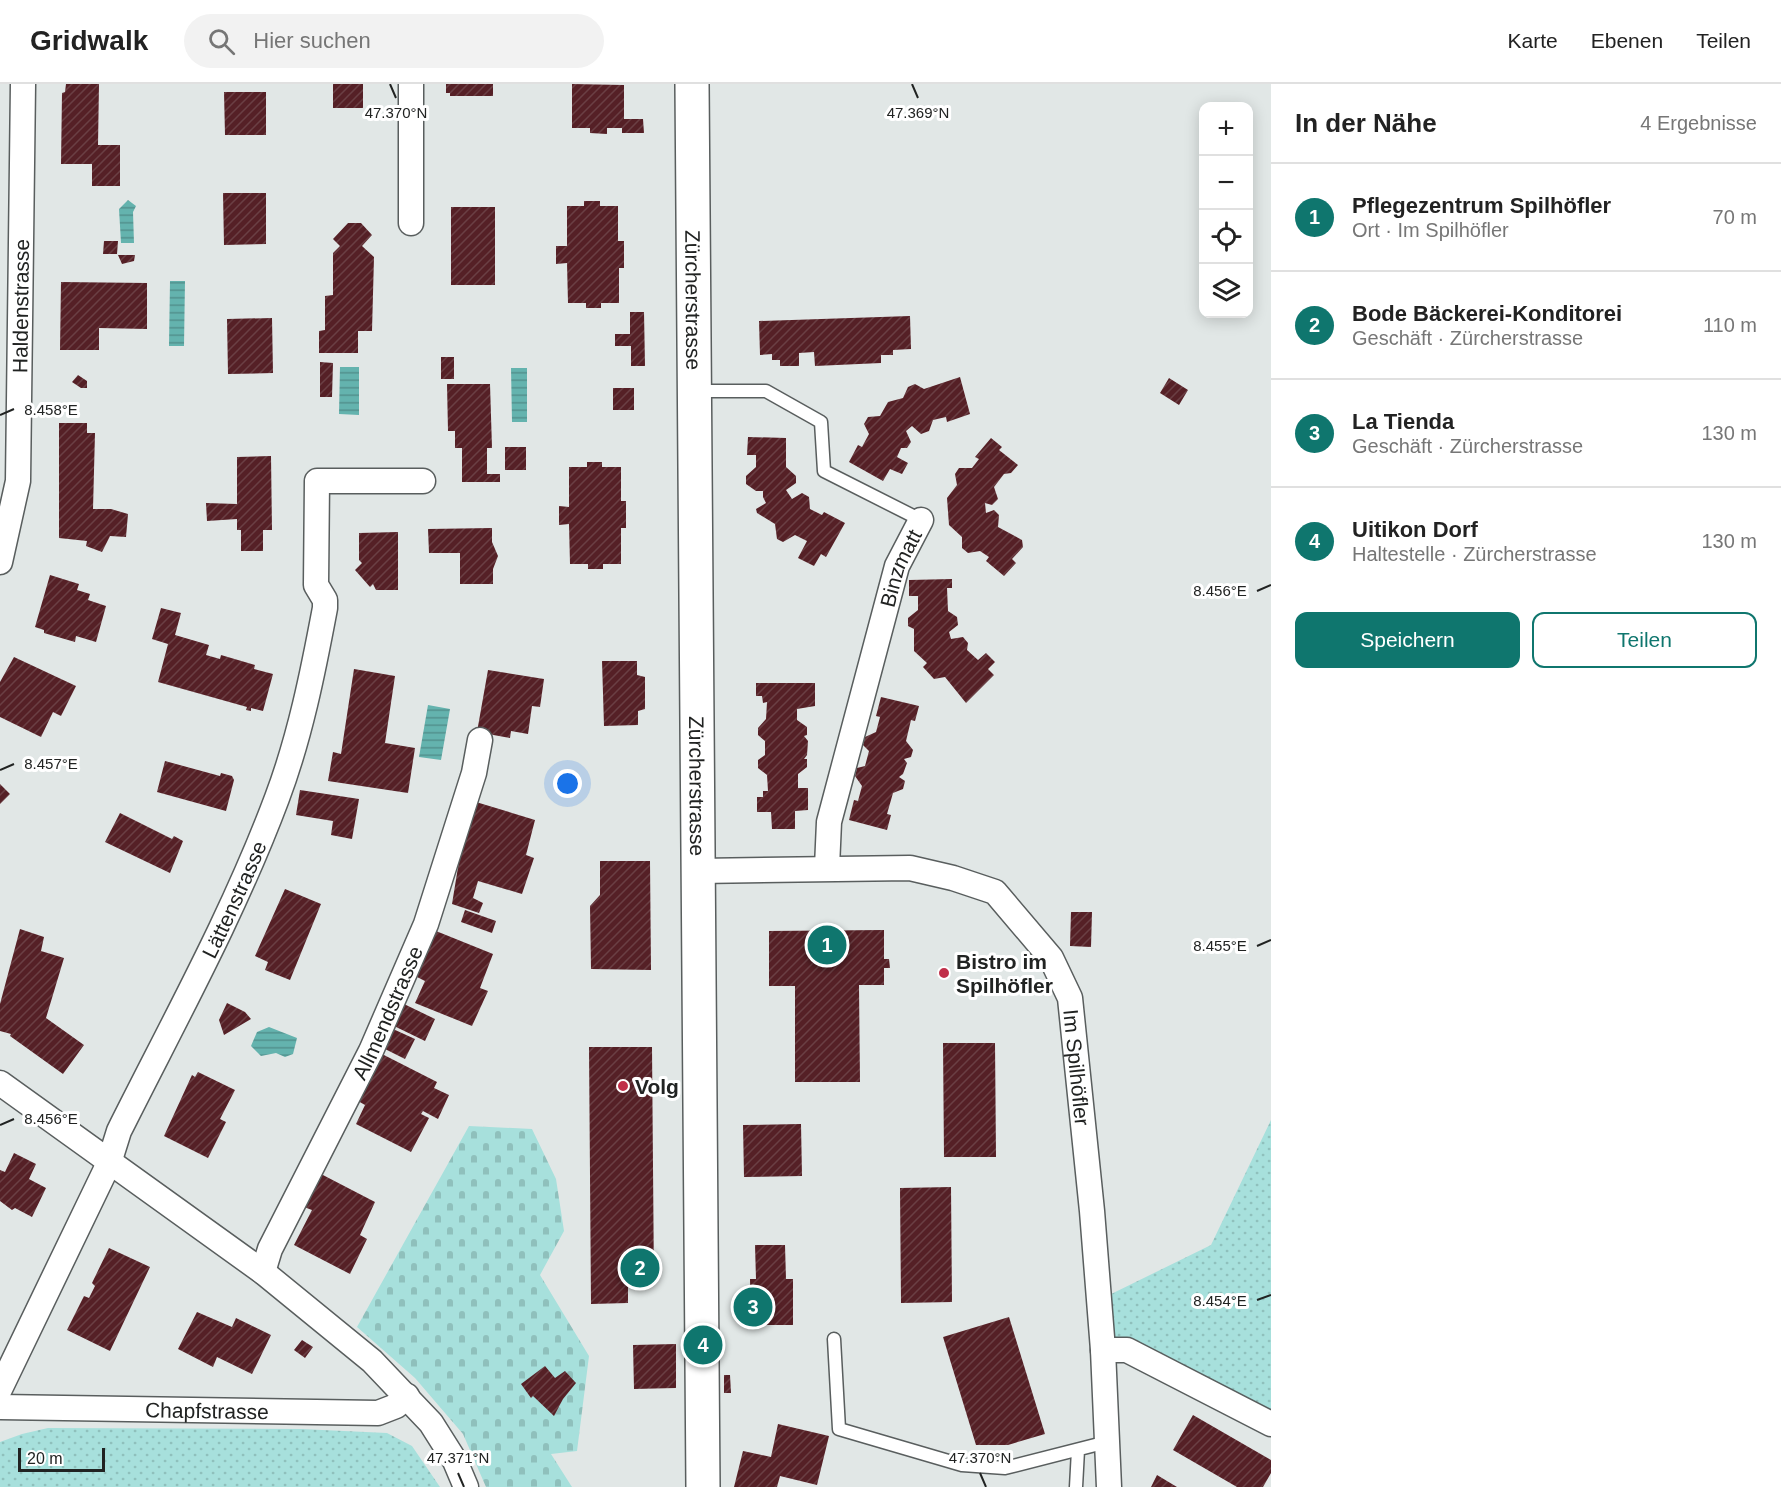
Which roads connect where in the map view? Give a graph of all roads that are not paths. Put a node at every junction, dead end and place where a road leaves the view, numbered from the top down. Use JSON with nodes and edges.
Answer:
{"nodes":[{"id":1,"x":23,"y":84,"type":"edge"},
{"id":2,"x":411,"y":84,"type":"edge"},
{"id":3,"x":692,"y":84,"type":"edge"},
{"id":4,"x":411,"y":223,"type":"dead end"},
{"id":5,"x":695,"y":391,"type":"junction"},
{"id":6,"x":423,"y":482,"type":"dead end"},
{"id":7,"x":921,"y":520,"type":"joint"},
{"id":8,"x":0,"y":562,"type":"edge"},
{"id":9,"x":480,"y":740,"type":"dead end"},
{"id":10,"x":827,"y":867,"type":"junction"},
{"id":11,"x":699,"y":871,"type":"junction"},
{"id":12,"x":0,"y":1083,"type":"edge"},
{"id":13,"x":110,"y":1163,"type":"junction"},
{"id":14,"x":263,"y":1272,"type":"junction"},
{"id":15,"x":834,"y":1338,"type":"dead end"},
{"id":16,"x":1103,"y":1350,"type":"junction"},
{"id":17,"x":0,"y":1389,"type":"edge"},
{"id":18,"x":407,"y":1396,"type":"junction"},
{"id":19,"x":0,"y":1407,"type":"edge"},
{"id":20,"x":1271,"y":1424,"type":"edge"},
{"id":21,"x":1107,"y":1442,"type":"junction"},
{"id":22,"x":1077,"y":1450,"type":"junction"},
{"id":23,"x":466,"y":1487,"type":"edge"},
{"id":24,"x":703,"y":1487,"type":"edge"},
{"id":25,"x":1076,"y":1487,"type":"edge"},
{"id":26,"x":1109,"y":1487,"type":"edge"}],
"edges":[{"from":1,"to":8,"type":"street","name":"Haldenstrasse"},
{"from":2,"to":4,"type":"street"},
{"from":3,"to":5,"type":"street","name":"Zürcherstrasse"},
{"from":5,"to":7,"type":"lane","name":"Binzmatt"},
{"from":5,"to":11,"type":"street","name":"Zürcherstrasse"},
{"from":6,"to":13,"type":"street","name":"Lättenstrasse"},
{"from":7,"to":10,"type":"street","name":"Binzmatt"},
{"from":9,"to":14,"type":"street","name":"Allmendstrasse"},
{"from":10,"to":11,"type":"street","name":"Im Spilhöfler"},
{"from":10,"to":16,"type":"street","name":"Im Spilhöfler"},
{"from":11,"to":24,"type":"street","name":"Zürcherstrasse"},
{"from":12,"to":13,"type":"street"},
{"from":13,"to":14,"type":"street"},
{"from":13,"to":17,"type":"street","name":"Lättenstrasse"},
{"from":14,"to":18,"type":"street"},
{"from":15,"to":22,"type":"lane"},
{"from":16,"to":20,"type":"street"},
{"from":16,"to":21,"type":"street","name":"Im Spilhöfler"},
{"from":18,"to":19,"type":"street","name":"Chapfstrasse"},
{"from":18,"to":23,"type":"street"},
{"from":21,"to":22,"type":"lane"},
{"from":21,"to":26,"type":"street","name":"Im Spilhöfler"},
{"from":22,"to":25,"type":"lane"}]}
